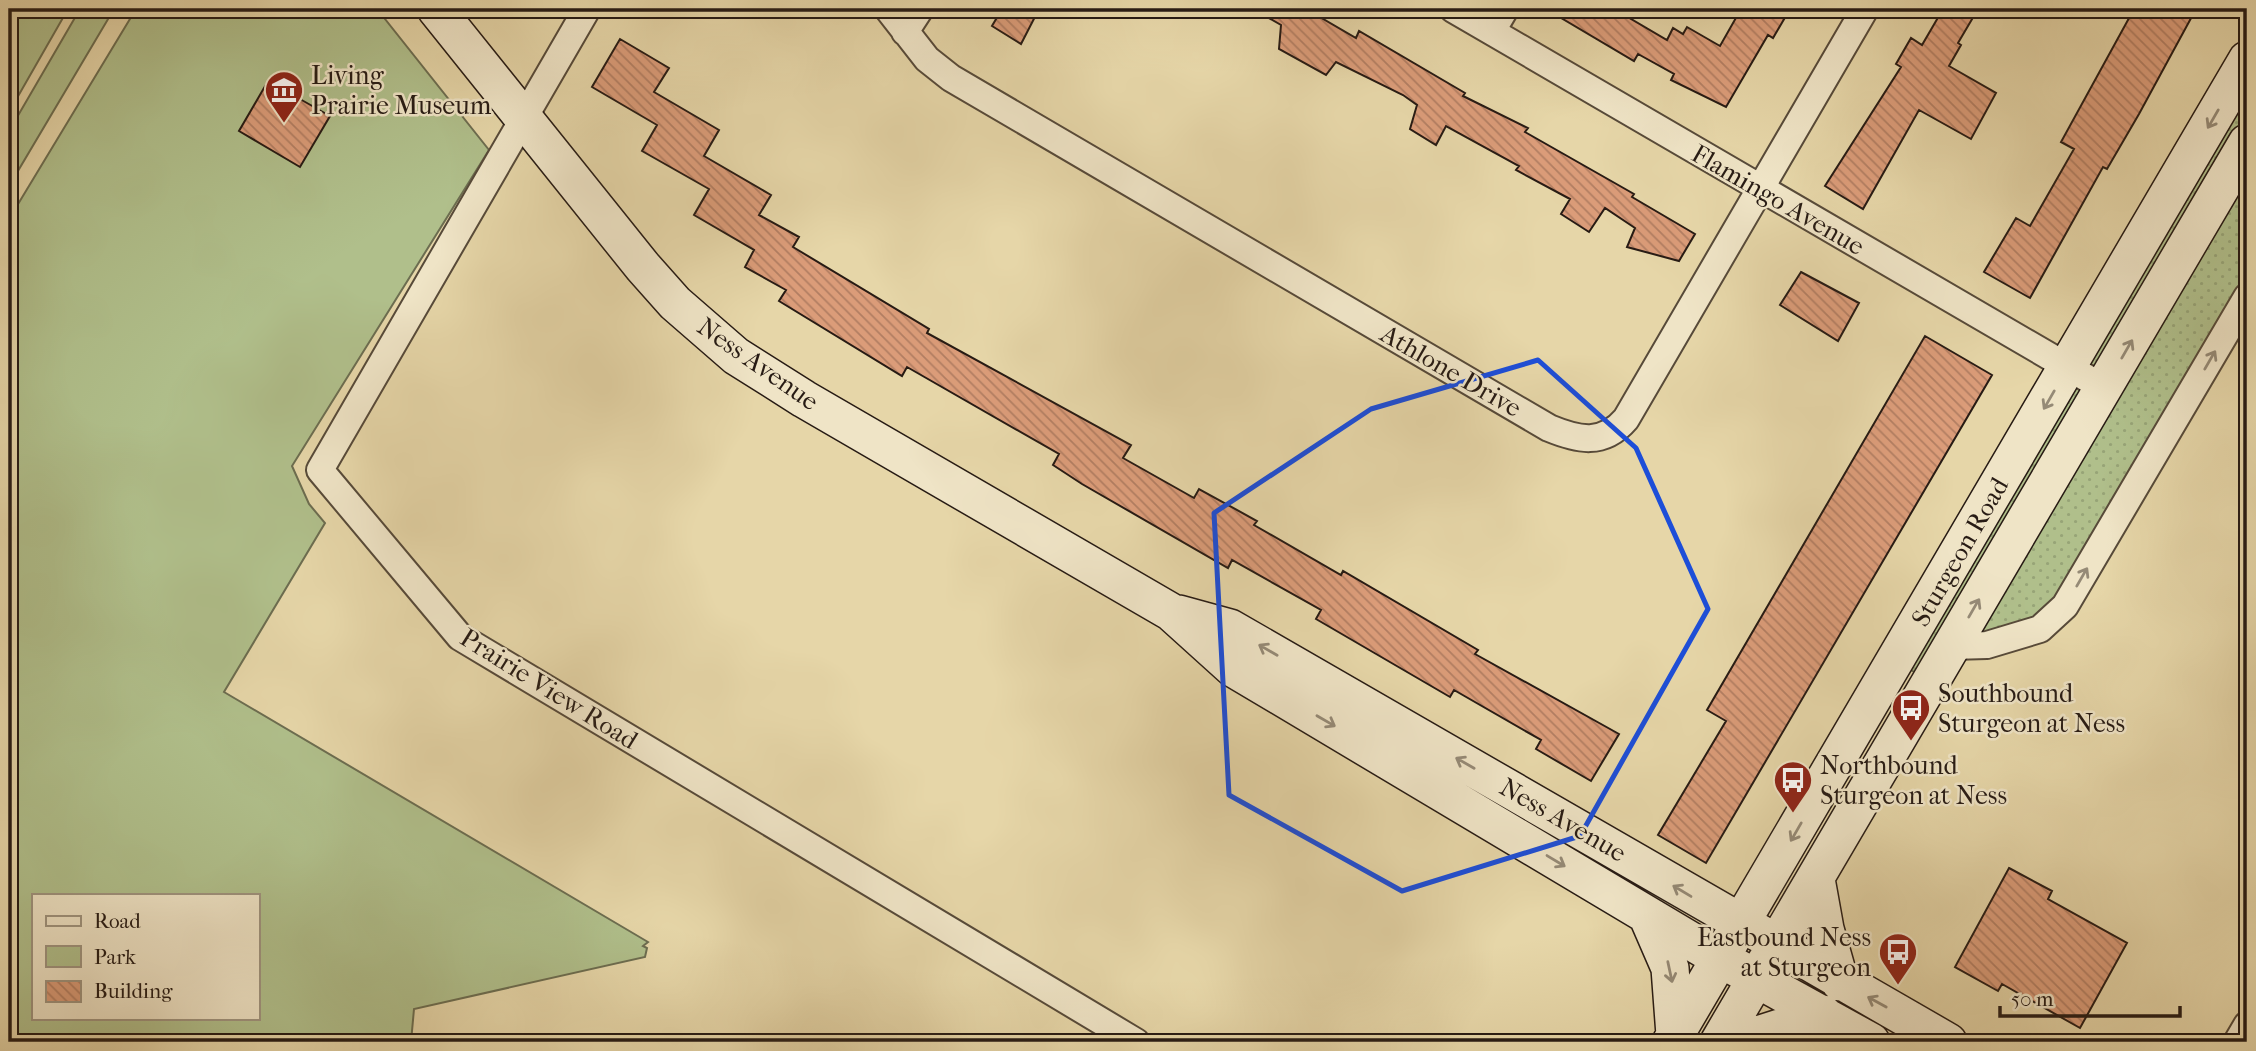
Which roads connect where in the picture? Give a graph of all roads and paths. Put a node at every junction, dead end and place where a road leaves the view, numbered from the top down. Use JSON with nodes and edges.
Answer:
{"nodes":[{"id":1,"x":436,"y":9,"type":"edge"},
{"id":2,"x":587,"y":9,"type":"edge"},
{"id":3,"x":888,"y":9,"type":"edge"},
{"id":4,"x":920,"y":9,"type":"edge"},
{"id":5,"x":1453,"y":9,"type":"edge"},
{"id":6,"x":1505,"y":9,"type":"edge"},
{"id":7,"x":1865,"y":9,"type":"edge"},
{"id":8,"x":905,"y":32,"type":"junction"},
{"id":9,"x":1492,"y":32,"type":"junction"},
{"id":10,"x":2247,"y":60,"type":"edge"},
{"id":11,"x":523,"y":118,"type":"junction"},
{"id":12,"x":2247,"y":143,"type":"edge"},
{"id":13,"x":1758,"y":189,"type":"junction"},
{"id":14,"x":2247,"y":297,"type":"edge"},
{"id":15,"x":2067,"y":368,"type":"junction"},
{"id":16,"x":2104,"y":388,"type":"junction"},
{"id":17,"x":1171,"y":612,"type":"junction"},
{"id":18,"x":1952,"y":646,"type":"junction"},
{"id":19,"x":1816,"y":878,"type":"junction"},
{"id":20,"x":1647,"y":915,"type":"junction"},
{"id":21,"x":1741,"y":925,"type":"junction"},
{"id":22,"x":1774,"y":943,"type":"junction"},
{"id":23,"x":1721,"y":959,"type":"junction"},
{"id":24,"x":1756,"y":979,"type":"junction"},
{"id":25,"x":1840,"y":982,"type":"junction"},
{"id":26,"x":1822,"y":1014,"type":"junction"},
{"id":27,"x":2247,"y":1025,"type":"edge"},
{"id":28,"x":1673,"y":1038,"type":"edge"},
{"id":29,"x":1136,"y":1042,"type":"edge"},
{"id":30,"x":1719,"y":1042,"type":"edge"},
{"id":31,"x":1736,"y":1042,"type":"edge"},
{"id":32,"x":1871,"y":1042,"type":"edge"},
{"id":33,"x":1948,"y":1042,"type":"edge"},
{"id":34,"x":2237,"y":1042,"type":"edge"}],
"edges":[{"from":1,"to":11,"type":"main road","name":"Ness Avenue"},
{"from":2,"to":11,"type":"street","name":"Prairie View Road"},
{"from":3,"to":8,"type":"street","name":"Athlone Drive"},
{"from":4,"to":8,"type":"street"},
{"from":5,"to":9,"type":"street","name":"Flamingo Avenue"},
{"from":6,"to":9,"type":"street"},
{"from":7,"to":13,"type":"street","name":"Athlone Drive"},
{"from":8,"to":13,"type":"street","name":"Athlone Drive"},
{"from":9,"to":13,"type":"street","name":"Flamingo Avenue"},
{"from":10,"to":15,"type":"main road","name":"Sturgeon Road","one_way":true},
{"from":11,"to":17,"type":"main road","name":"Ness Avenue"},
{"from":11,"to":29,"type":"street","name":"Prairie View Road"},
{"from":16,"to":12,"type":"main road","name":"Sturgeon Road","one_way":true},
{"from":13,"to":15,"type":"street","name":"Flamingo Avenue"},
{"from":18,"to":14,"type":"street","name":"Sturgeon Road","one_way":true},
{"from":15,"to":16,"type":"street","name":"Flamingo Avenue"},
{"from":15,"to":21,"type":"main road","name":"Sturgeon Road","one_way":true},
{"from":18,"to":16,"type":"main road","name":"Sturgeon Road","one_way":true},
{"from":17,"to":20,"type":"main road","name":"Ness Avenue","one_way":true},
{"from":21,"to":17,"type":"main road","name":"Ness Avenue","one_way":true},
{"from":18,"to":19,"type":"main road","name":"Sturgeon Road"},
{"from":19,"to":22,"type":"main road","name":"Sturgeon Road"},
{"from":19,"to":25,"type":"main road"},
{"from":20,"to":23,"type":"main road","name":"Ness Avenue"},
{"from":20,"to":28,"type":"main road","one_way":true},
{"from":21,"to":22,"type":"main road","name":"Ness Avenue"},
{"from":21,"to":23,"type":"main road","name":"Sturgeon Road"},
{"from":22,"to":24,"type":"main road","name":"Sturgeon Road"},
{"from":22,"to":25,"type":"main road","name":"Ness Avenue"},
{"from":23,"to":24,"type":"main road","name":"Ness Avenue"},
{"from":23,"to":28,"type":"main road","name":"Sturgeon Road"},
{"from":24,"to":26,"type":"main road","name":"Ness Avenue"},
{"from":24,"to":30,"type":"main road","name":"Sturgeon Road"},
{"from":33,"to":25,"type":"main road","name":"Ness Avenue","one_way":true},
{"from":26,"to":31,"type":"main road"},
{"from":26,"to":32,"type":"main road","name":"Ness Avenue"},
{"from":27,"to":34,"type":"street"}]}
